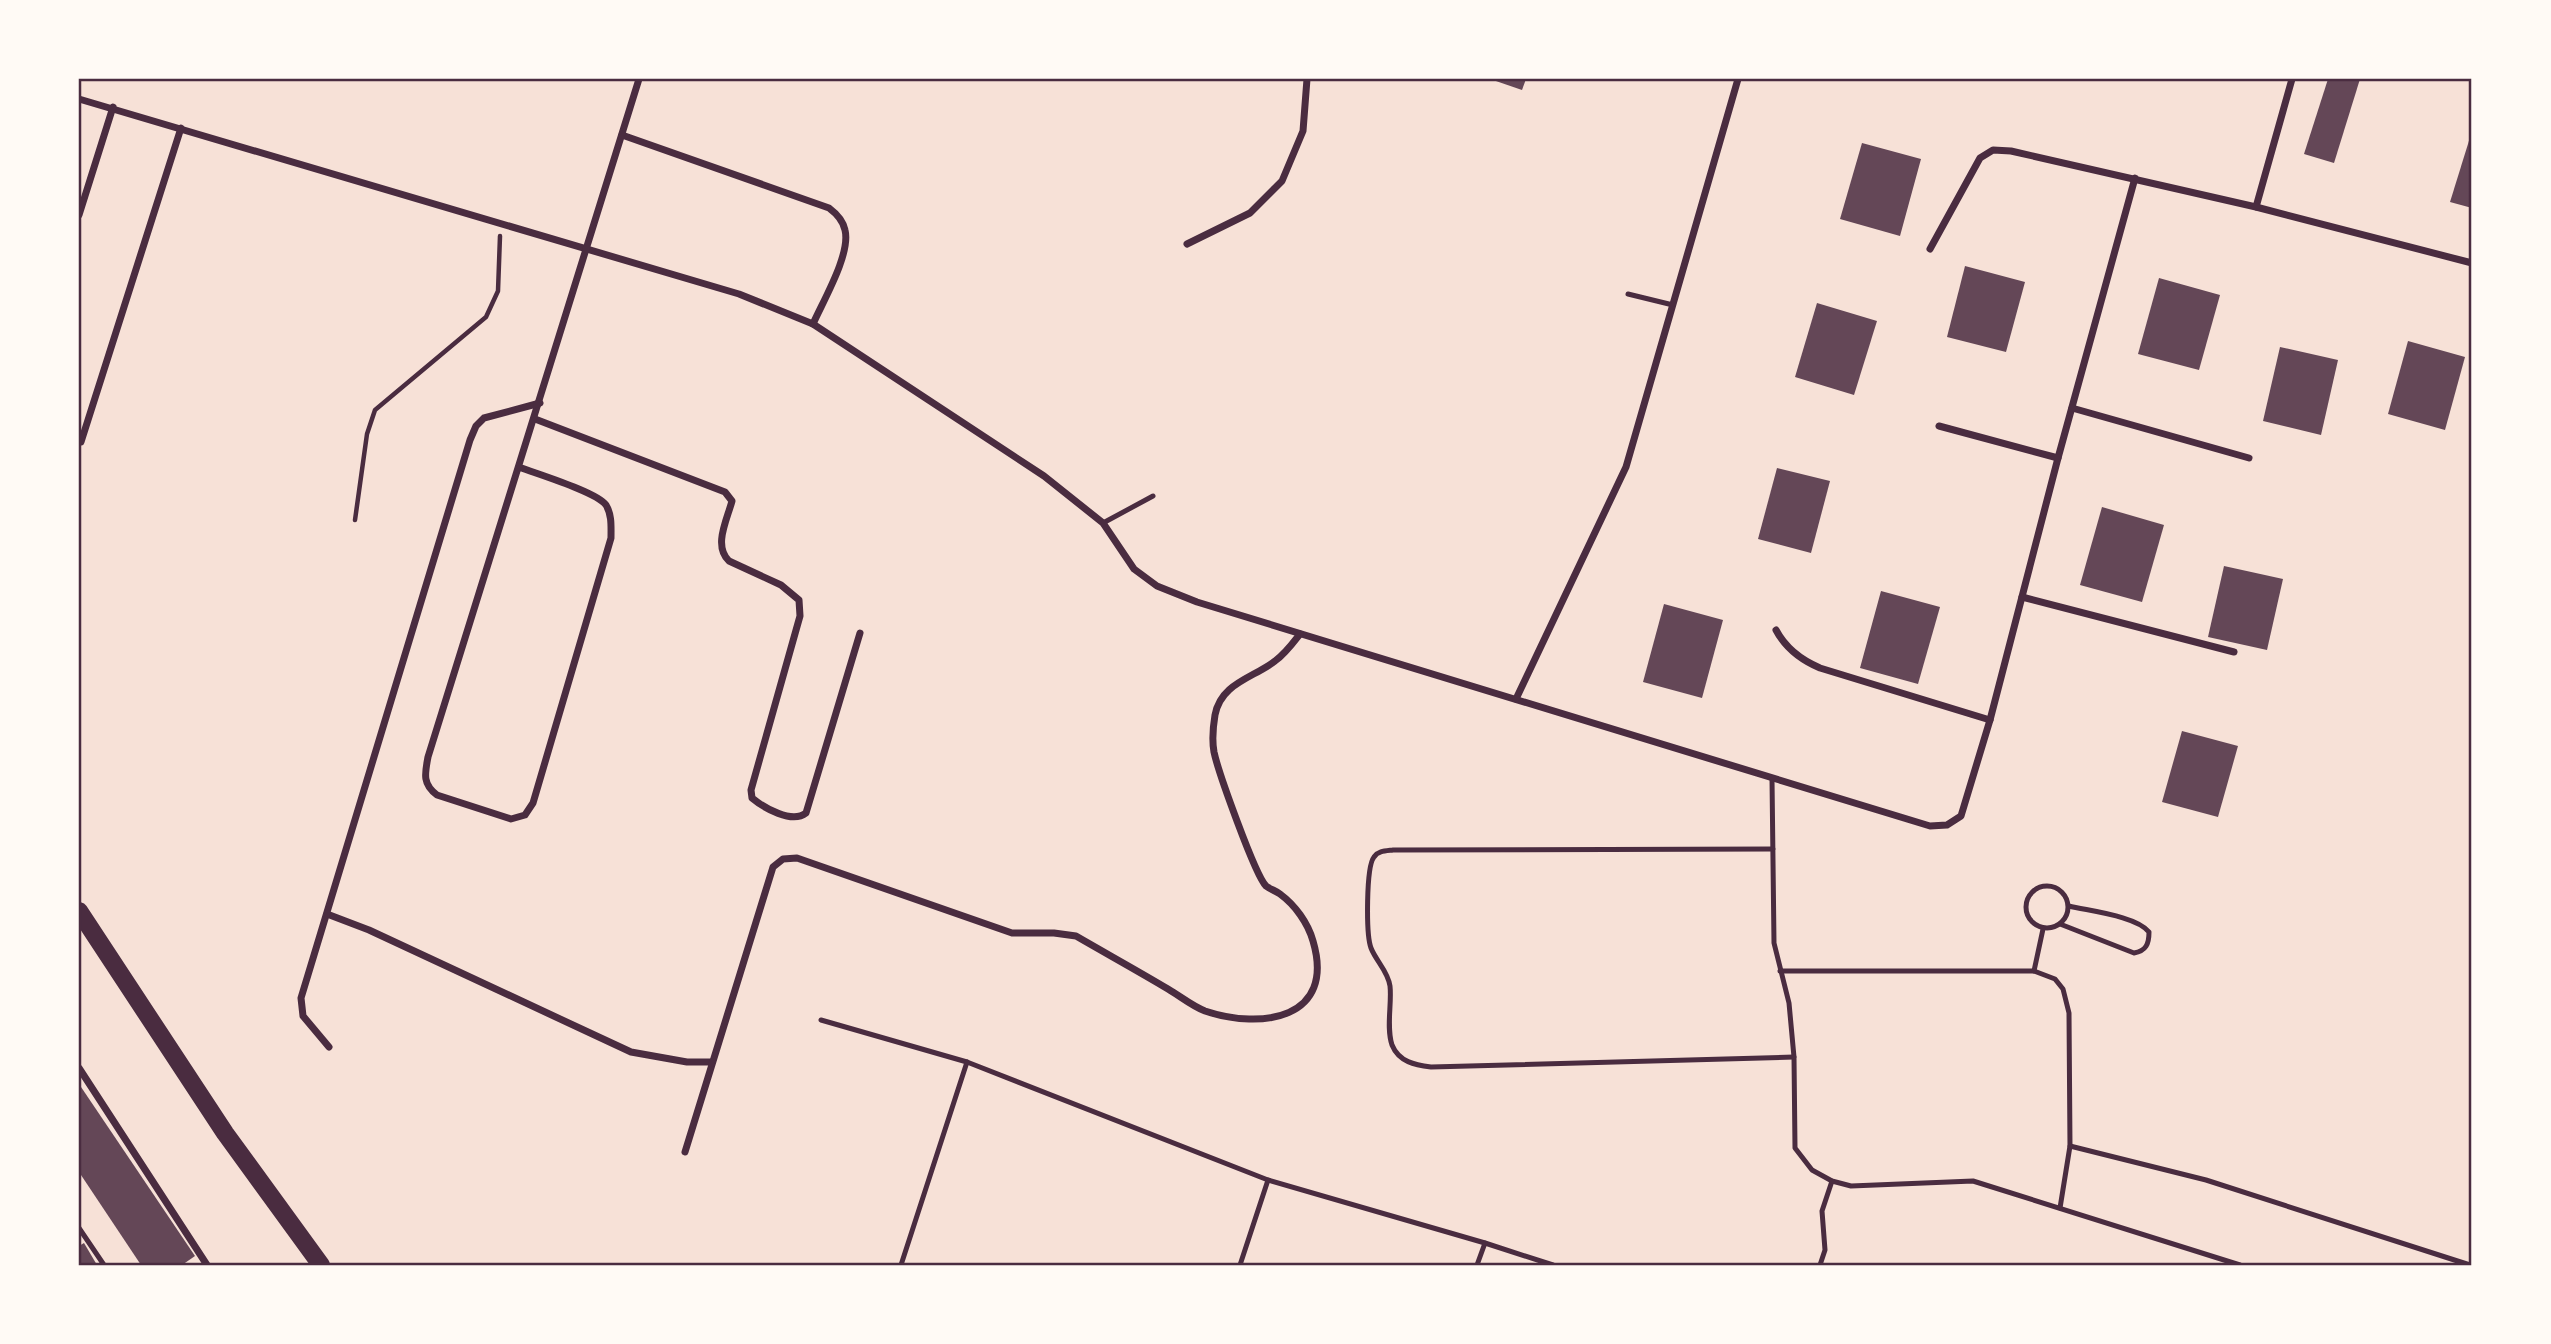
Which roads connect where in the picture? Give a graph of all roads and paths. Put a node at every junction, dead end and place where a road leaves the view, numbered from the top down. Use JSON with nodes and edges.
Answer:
{"nodes":[{"id":1,"x":639,"y":79,"type":"edge"},
{"id":2,"x":1307,"y":79,"type":"edge"},
{"id":3,"x":1738,"y":79,"type":"edge"},
{"id":4,"x":2292,"y":79,"type":"edge"},
{"id":5,"x":79,"y":99,"type":"edge"},
{"id":6,"x":113,"y":107,"type":"junction"},
{"id":7,"x":181,"y":128,"type":"junction"},
{"id":8,"x":622,"y":135,"type":"junction"},
{"id":9,"x":2135,"y":178,"type":"junction"},
{"id":10,"x":2256,"y":207,"type":"junction"},
{"id":11,"x":79,"y":215,"type":"edge"},
{"id":12,"x":500,"y":221,"type":"junction"},
{"id":13,"x":1187,"y":244,"type":"dead end"},
{"id":14,"x":587,"y":248,"type":"junction"},
{"id":15,"x":1930,"y":249,"type":"dead end"},
{"id":16,"x":2472,"y":263,"type":"edge"},
{"id":17,"x":1628,"y":294,"type":"dead end"},
{"id":18,"x":1673,"y":305,"type":"junction"},
{"id":19,"x":813,"y":324,"type":"junction"},
{"id":20,"x":540,"y":403,"type":"junction"},
{"id":21,"x":2072,"y":408,"type":"junction"},
{"id":22,"x":535,"y":419,"type":"junction"},
{"id":23,"x":1939,"y":426,"type":"dead end"},
{"id":24,"x":81,"y":442,"type":"dead end"},
{"id":25,"x":2058,"y":458,"type":"junction"},
{"id":26,"x":2249,"y":458,"type":"dead end"},
{"id":27,"x":519,"y":467,"type":"junction"},
{"id":28,"x":1153,"y":496,"type":"dead end"},
{"id":29,"x":355,"y":520,"type":"dead end"},
{"id":30,"x":1103,"y":523,"type":"junction"},
{"id":31,"x":2022,"y":597,"type":"junction"},
{"id":32,"x":1776,"y":630,"type":"dead end"},
{"id":33,"x":860,"y":633,"type":"dead end"},
{"id":34,"x":1300,"y":634,"type":"junction"},
{"id":35,"x":2234,"y":652,"type":"dead end"},
{"id":36,"x":1516,"y":699,"type":"junction"},
{"id":37,"x":1990,"y":720,"type":"junction"},
{"id":38,"x":1772,"y":779,"type":"junction"},
{"id":39,"x":1773,"y":849,"type":"junction"},
{"id":40,"x":2069,"y":906,"type":"junction"},
{"id":41,"x":79,"y":911,"type":"edge"},
{"id":42,"x":327,"y":914,"type":"junction"},
{"id":43,"x":2060,"y":924,"type":"junction"},
{"id":44,"x":2043,"y":929,"type":"junction"},
{"id":45,"x":1780,"y":971,"type":"junction"},
{"id":46,"x":2034,"y":971,"type":"junction"},
{"id":47,"x":821,"y":1020,"type":"dead end"},
{"id":48,"x":329,"y":1047,"type":"dead end"},
{"id":49,"x":1794,"y":1057,"type":"junction"},
{"id":50,"x":712,"y":1062,"type":"junction"},
{"id":51,"x":967,"y":1062,"type":"junction"},
{"id":52,"x":79,"y":1068,"type":"edge"},
{"id":53,"x":2070,"y":1146,"type":"junction"},
{"id":54,"x":685,"y":1152,"type":"dead end"},
{"id":55,"x":1268,"y":1180,"type":"junction"},
{"id":56,"x":1832,"y":1181,"type":"junction"},
{"id":57,"x":2060,"y":1208,"type":"junction"},
{"id":58,"x":79,"y":1228,"type":"edge"},
{"id":59,"x":1485,"y":1243,"type":"junction"},
{"id":60,"x":320,"y":1264,"type":"edge"},
{"id":61,"x":104,"y":1265,"type":"edge"},
{"id":62,"x":205,"y":1265,"type":"edge"},
{"id":63,"x":901,"y":1265,"type":"edge"},
{"id":64,"x":1240,"y":1265,"type":"edge"},
{"id":65,"x":1477,"y":1265,"type":"edge"},
{"id":66,"x":1553,"y":1265,"type":"edge"},
{"id":67,"x":1820,"y":1265,"type":"edge"},
{"id":68,"x":2240,"y":1265,"type":"edge"},
{"id":69,"x":2470,"y":1265,"type":"edge"}],
"edges":[{"from":1,"to":8,"type":"street"},
{"from":2,"to":13,"type":"street"},
{"from":3,"to":18,"type":"street"},
{"from":4,"to":10,"type":"street"},
{"from":5,"to":6,"type":"street"},
{"from":6,"to":7,"type":"street"},
{"from":6,"to":11,"type":"street"},
{"from":7,"to":12,"type":"street"},
{"from":7,"to":24,"type":"street"},
{"from":8,"to":14,"type":"street"},
{"from":8,"to":19,"type":"street"},
{"from":9,"to":10,"type":"street"},
{"from":9,"to":15,"type":"street"},
{"from":9,"to":21,"type":"street"},
{"from":10,"to":16,"type":"street"},
{"from":12,"to":14,"type":"street"},
{"from":12,"to":29,"type":"path"},
{"from":14,"to":19,"type":"street"},
{"from":14,"to":20,"type":"street"},
{"from":17,"to":18,"type":"lane"},
{"from":18,"to":36,"type":"street"},
{"from":19,"to":30,"type":"street"},
{"from":20,"to":22,"type":"street"},
{"from":20,"to":42,"type":"street"},
{"from":21,"to":25,"type":"street"},
{"from":21,"to":26,"type":"street"},
{"from":22,"to":27,"type":"street"},
{"from":22,"to":33,"type":"street"},
{"from":23,"to":25,"type":"street"},
{"from":25,"to":31,"type":"street"},
{"from":27,"to":27,"type":"street"},
{"from":28,"to":30,"type":"lane"},
{"from":30,"to":34,"type":"street"},
{"from":31,"to":35,"type":"street"},
{"from":31,"to":37,"type":"street"},
{"from":32,"to":37,"type":"street"},
{"from":34,"to":36,"type":"street"},
{"from":34,"to":50,"type":"street"},
{"from":36,"to":38,"type":"street"},
{"from":37,"to":38,"type":"street"},
{"from":38,"to":39,"type":"lane"},
{"from":39,"to":45,"type":"lane"},
{"from":39,"to":49,"type":"lane"},
{"from":40,"to":43,"type":"lane"},
{"from":40,"to":43,"type":"lane"},
{"from":40,"to":44,"type":"lane"},
{"from":41,"to":60,"type":"main road"},
{"from":42,"to":48,"type":"street"},
{"from":42,"to":50,"type":"street"},
{"from":43,"to":44,"type":"lane"},
{"from":44,"to":46,"type":"lane"},
{"from":45,"to":46,"type":"lane"},
{"from":45,"to":49,"type":"lane"},
{"from":46,"to":53,"type":"lane"},
{"from":47,"to":51,"type":"lane"},
{"from":49,"to":56,"type":"lane"},
{"from":50,"to":54,"type":"street"},
{"from":51,"to":55,"type":"lane"},
{"from":51,"to":63,"type":"lane"},
{"from":52,"to":62,"type":"street"},
{"from":53,"to":57,"type":"lane"},
{"from":53,"to":69,"type":"lane"},
{"from":55,"to":59,"type":"lane"},
{"from":55,"to":64,"type":"lane"},
{"from":56,"to":57,"type":"lane"},
{"from":56,"to":67,"type":"lane"},
{"from":57,"to":68,"type":"lane"},
{"from":58,"to":61,"type":"lane"},
{"from":59,"to":65,"type":"lane"},
{"from":59,"to":66,"type":"lane"}]}
